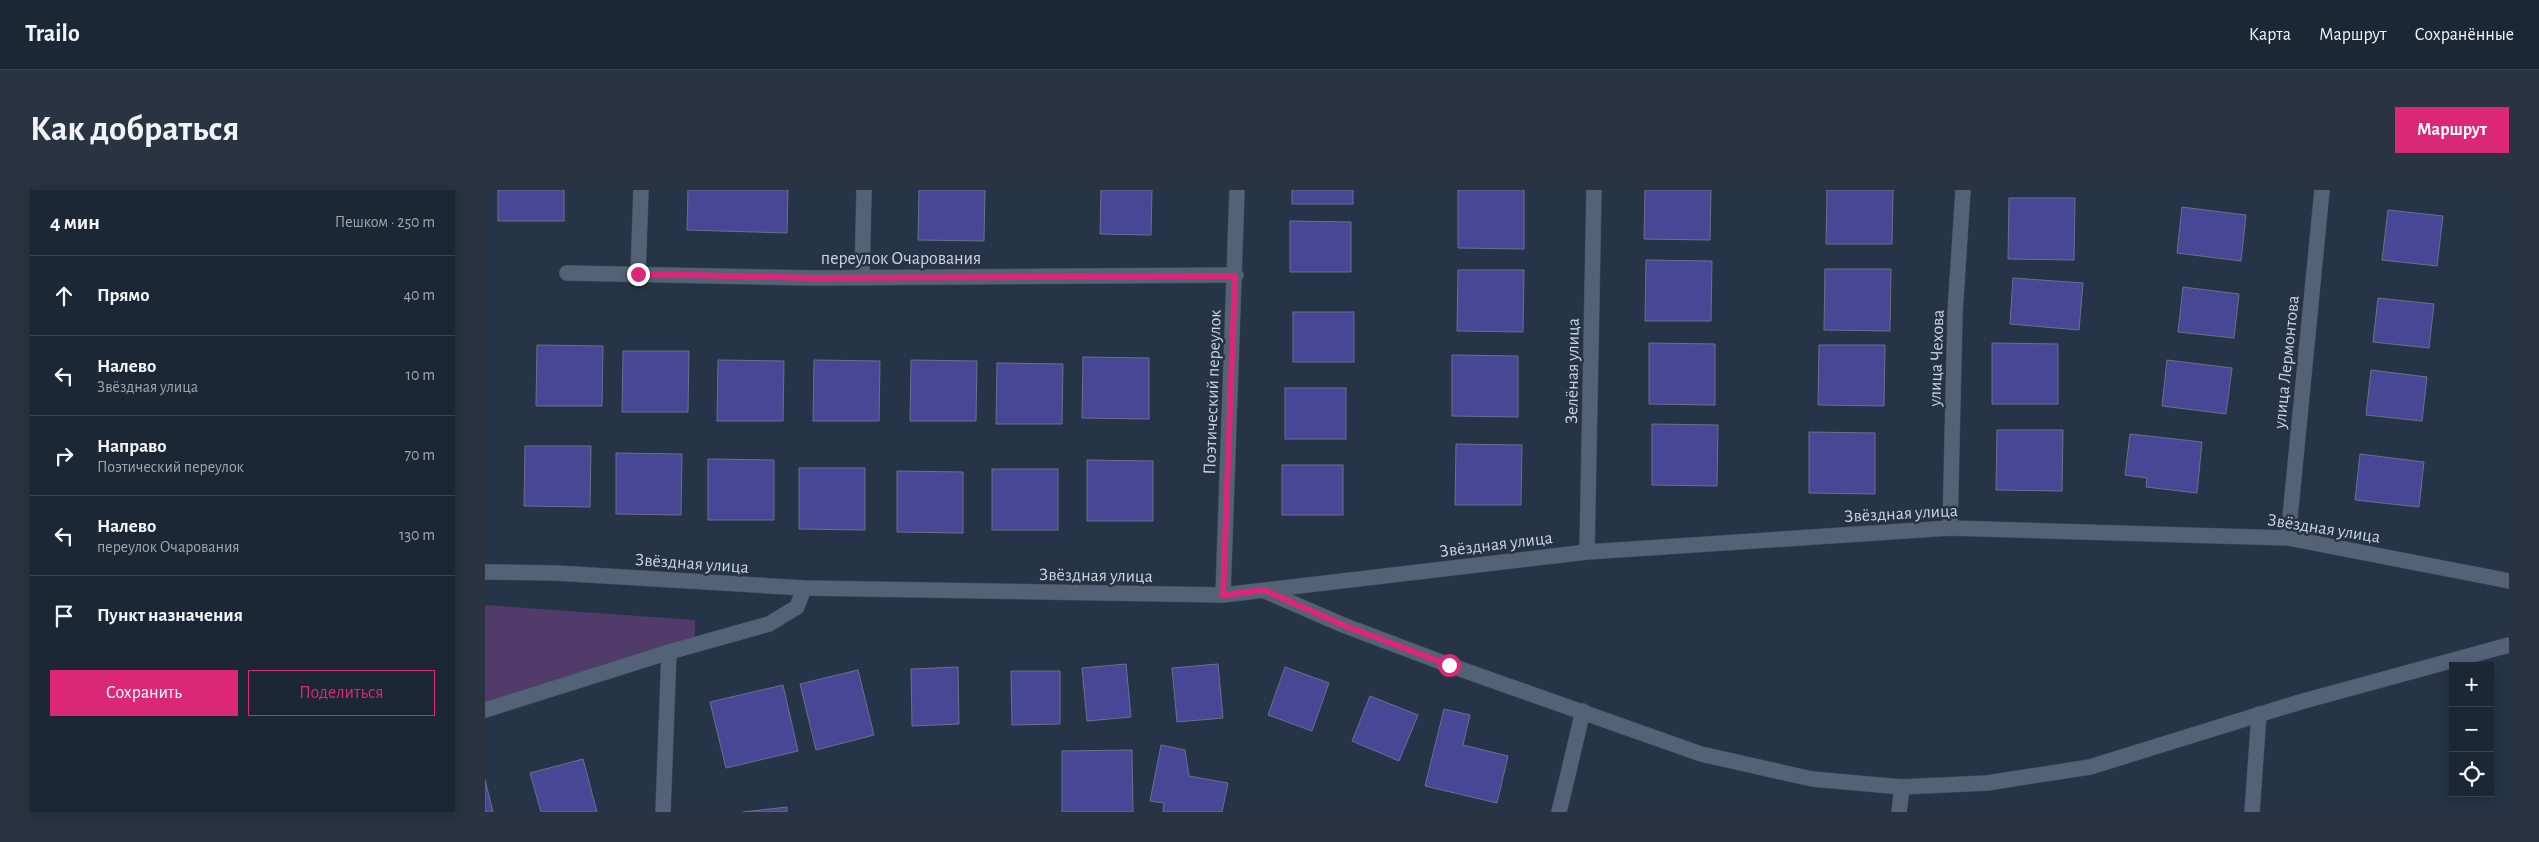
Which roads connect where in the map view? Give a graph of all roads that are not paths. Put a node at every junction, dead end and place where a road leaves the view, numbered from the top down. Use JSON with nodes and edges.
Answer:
{"nodes":[{"id":1,"x":641,"y":190,"type":"edge"},
{"id":2,"x":864,"y":190,"type":"edge"},
{"id":3,"x":1237,"y":190,"type":"edge"},
{"id":4,"x":1594,"y":190,"type":"edge"},
{"id":5,"x":1963,"y":190,"type":"edge"},
{"id":6,"x":2323,"y":190,"type":"edge"},
{"id":7,"x":567,"y":273,"type":"dead end"},
{"id":8,"x":638,"y":274,"type":"junction"},
{"id":9,"x":1235,"y":276,"type":"junction"},
{"id":10,"x":862,"y":277,"type":"junction"},
{"id":11,"x":1950,"y":528,"type":"junction"},
{"id":12,"x":2288,"y":538,"type":"junction"},
{"id":13,"x":1587,"y":552,"type":"junction"},
{"id":14,"x":485,"y":572,"type":"edge"},
{"id":15,"x":2509,"y":581,"type":"edge"},
{"id":16,"x":804,"y":588,"type":"junction"},
{"id":17,"x":1264,"y":590,"type":"junction"},
{"id":18,"x":1223,"y":595,"type":"junction"},
{"id":19,"x":2509,"y":645,"type":"edge"},
{"id":20,"x":669,"y":652,"type":"junction"},
{"id":21,"x":485,"y":710,"type":"edge"},
{"id":22,"x":1583,"y":711,"type":"junction"},
{"id":23,"x":2259,"y":714,"type":"junction"},
{"id":24,"x":1902,"y":787,"type":"junction"},
{"id":25,"x":663,"y":812,"type":"edge"},
{"id":26,"x":1559,"y":812,"type":"edge"},
{"id":27,"x":1899,"y":812,"type":"edge"},
{"id":28,"x":2252,"y":812,"type":"edge"}],
"edges":[{"from":1,"to":8,"type":"street"},
{"from":2,"to":10,"type":"street"},
{"from":3,"to":9,"type":"street","name":"Поэтический переулок"},
{"from":4,"to":13,"type":"street","name":"Зелёная улица"},
{"from":5,"to":11,"type":"street","name":"улица Чехова"},
{"from":6,"to":12,"type":"street","name":"улица Лермонтова"},
{"from":7,"to":8,"type":"street","name":"переулок Очарования"},
{"from":8,"to":10,"type":"street","name":"переулок Очарования"},
{"from":9,"to":10,"type":"street","name":"переулок Очарования"},
{"from":9,"to":18,"type":"street","name":"Поэтический переулок"},
{"from":11,"to":12,"type":"street","name":"Звёздная улица"},
{"from":11,"to":13,"type":"street","name":"Звёздная улица"},
{"from":12,"to":15,"type":"street","name":"Звёздная улица"},
{"from":13,"to":17,"type":"street","name":"Звёздная улица"},
{"from":14,"to":16,"type":"street","name":"Звёздная улица"},
{"from":16,"to":18,"type":"street","name":"Звёздная улица"},
{"from":16,"to":20,"type":"street"},
{"from":17,"to":18,"type":"street","name":"Звёздная улица"},
{"from":17,"to":22,"type":"street"},
{"from":19,"to":23,"type":"street"},
{"from":20,"to":21,"type":"street"},
{"from":20,"to":25,"type":"street"},
{"from":22,"to":24,"type":"street"},
{"from":22,"to":26,"type":"street"},
{"from":23,"to":24,"type":"street"},
{"from":23,"to":28,"type":"street"},
{"from":24,"to":27,"type":"street"}]}
